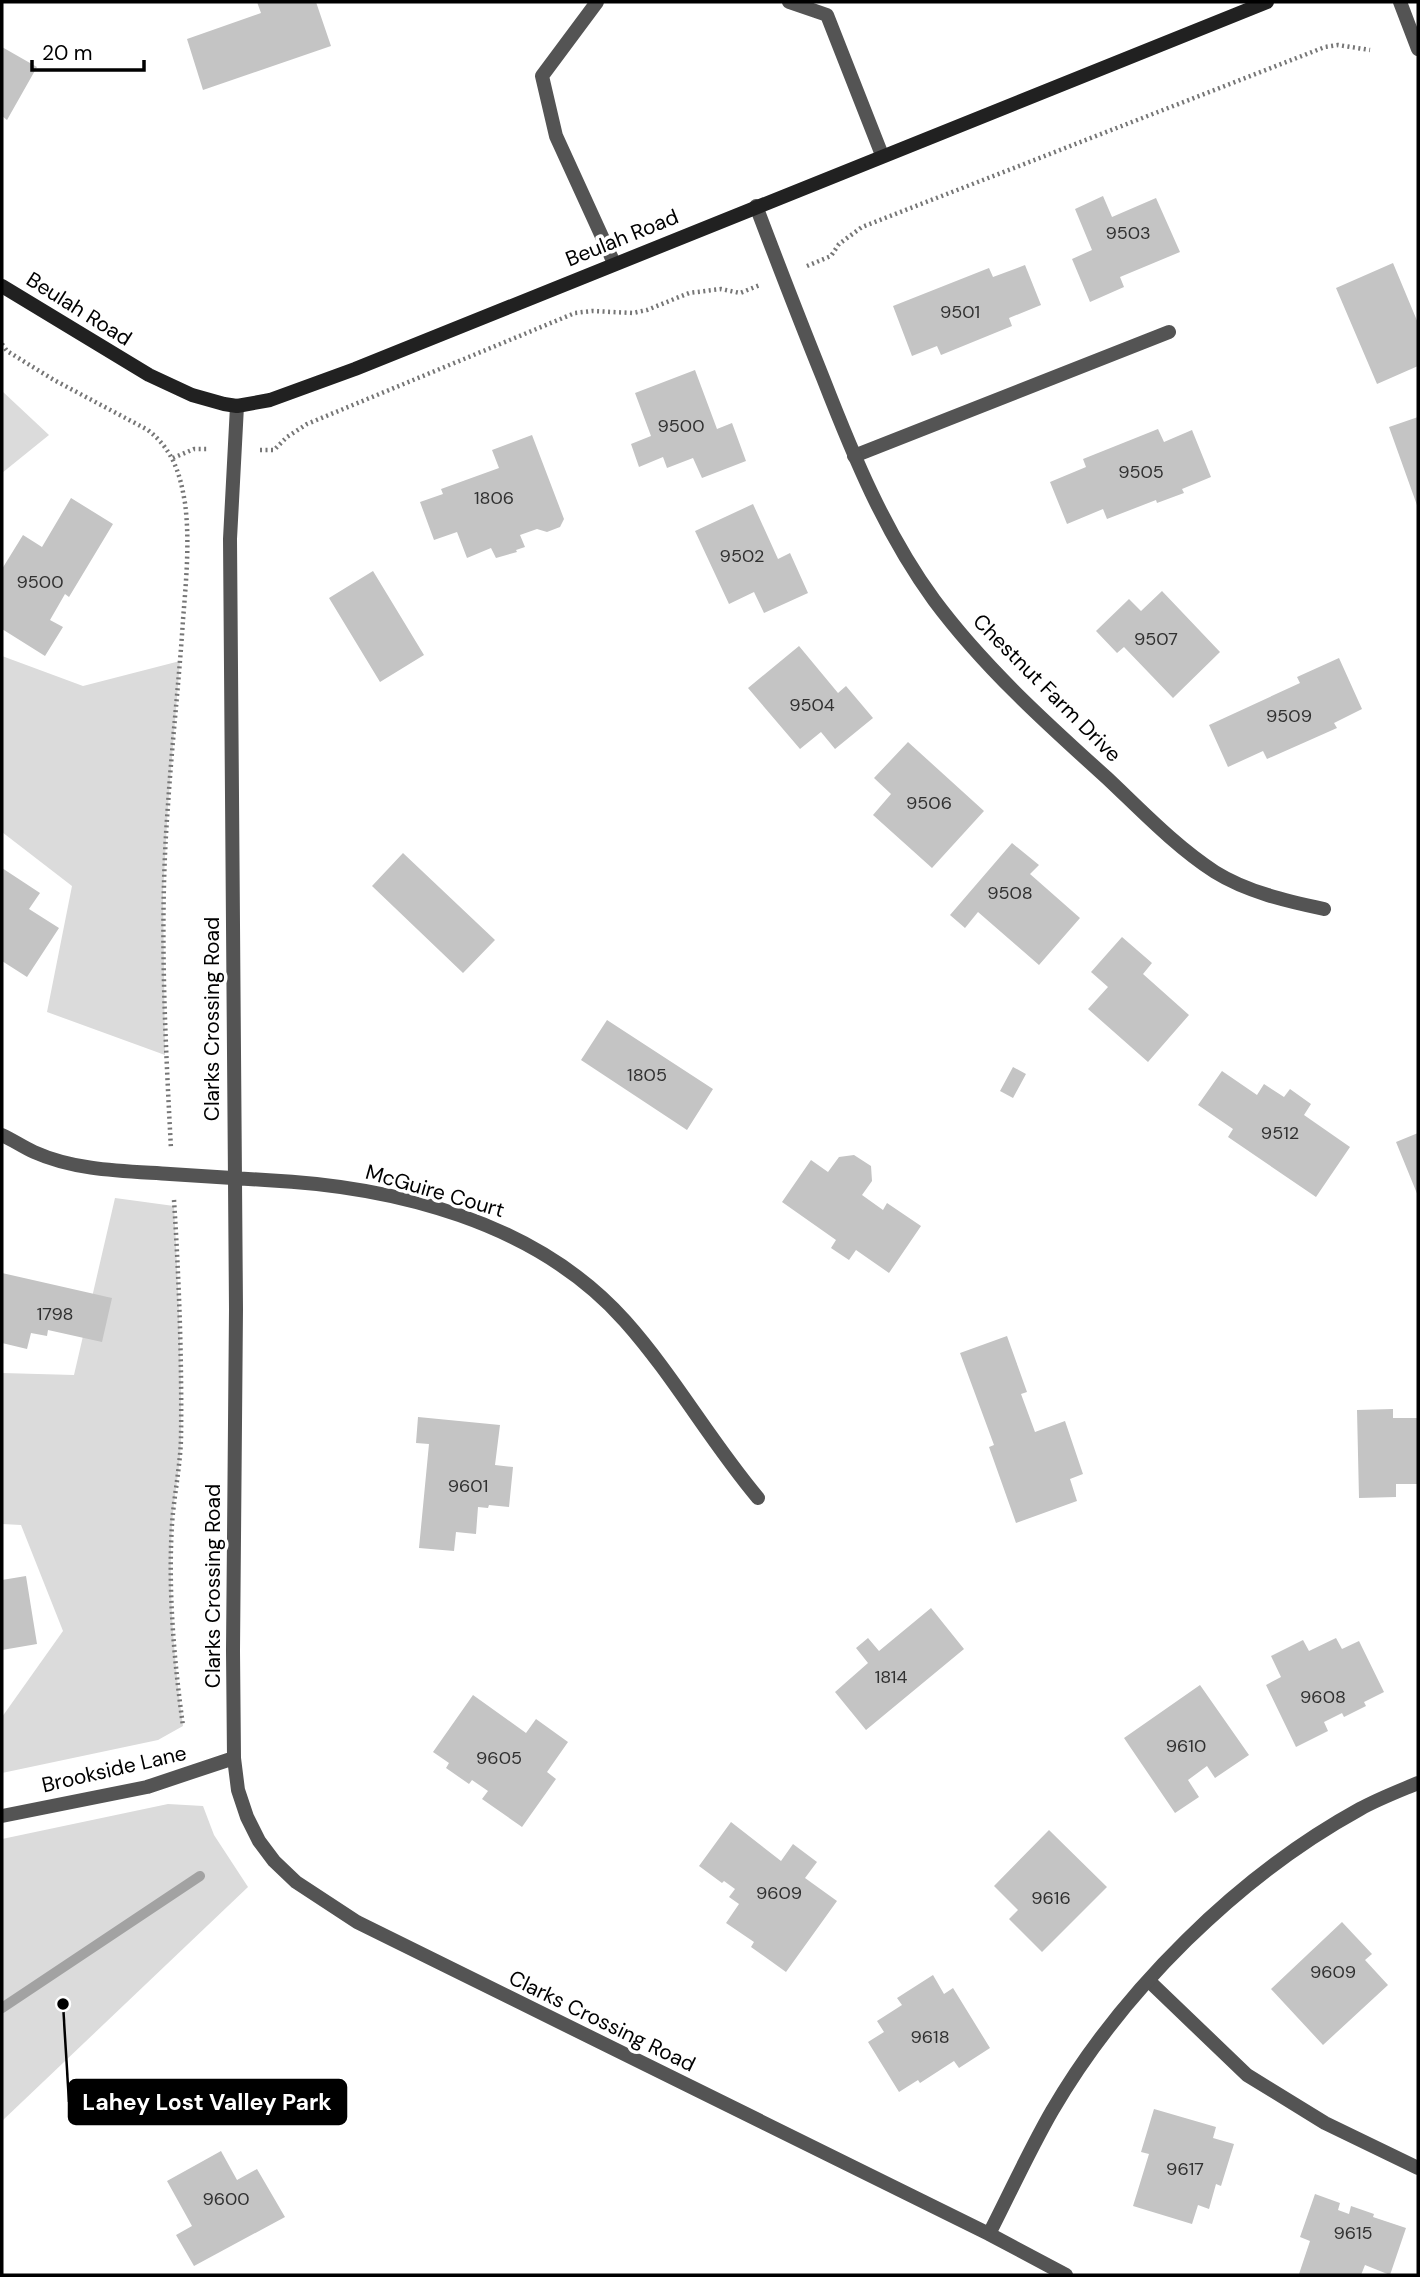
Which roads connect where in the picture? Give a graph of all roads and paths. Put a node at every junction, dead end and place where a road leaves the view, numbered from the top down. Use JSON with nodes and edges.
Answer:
{"nodes":[{"id":1,"x":597,"y":2,"type":"edge"},
{"id":2,"x":789,"y":2,"type":"edge"},
{"id":3,"x":1267,"y":2,"type":"edge"},
{"id":4,"x":1400,"y":2,"type":"edge"},
{"id":5,"x":1418,"y":49,"type":"edge"},
{"id":6,"x":1370,"y":50,"type":"dead end"},
{"id":7,"x":882,"y":155,"type":"junction"},
{"id":8,"x":755,"y":206,"type":"junction"},
{"id":9,"x":614,"y":263,"type":"junction"},
{"id":10,"x":783,"y":276,"type":"junction"},
{"id":11,"x":2,"y":286,"type":"edge"},
{"id":12,"x":1169,"y":332,"type":"dead end"},
{"id":13,"x":2,"y":344,"type":"edge"},
{"id":14,"x":237,"y":406,"type":"junction"},
{"id":15,"x":233,"y":449,"type":"junction"},
{"id":16,"x":853,"y":456,"type":"junction"},
{"id":17,"x":173,"y":458,"type":"junction"},
{"id":18,"x":1324,"y":909,"type":"dead end"},
{"id":19,"x":2,"y":1135,"type":"edge"},
{"id":20,"x":172,"y":1174,"type":"junction"},
{"id":21,"x":234,"y":1178,"type":"junction"},
{"id":22,"x":758,"y":1498,"type":"dead end"},
{"id":23,"x":183,"y":1726,"type":"dead end"},
{"id":24,"x":234,"y":1758,"type":"junction"},
{"id":25,"x":1418,"y":1783,"type":"edge"},
{"id":26,"x":2,"y":1816,"type":"edge"},
{"id":27,"x":1149,"y":1981,"type":"junction"},
{"id":28,"x":1418,"y":2168,"type":"edge"},
{"id":29,"x":989,"y":2234,"type":"junction"},
{"id":30,"x":1066,"y":2275,"type":"edge"}],
"edges":[{"from":1,"to":9,"type":"street"},
{"from":2,"to":7,"type":"street"},
{"from":3,"to":7,"type":"main road","name":"Beulah Road"},
{"from":4,"to":5,"type":"street"},
{"from":6,"to":10,"type":"path"},
{"from":7,"to":8,"type":"main road","name":"Beulah Road"},
{"from":8,"to":9,"type":"main road","name":"Beulah Road"},
{"from":8,"to":10,"type":"street","name":"Chestnut Farm Drive"},
{"from":9,"to":14,"type":"main road","name":"Beulah Road"},
{"from":10,"to":15,"type":"path"},
{"from":10,"to":16,"type":"street","name":"Chestnut Farm Drive"},
{"from":11,"to":14,"type":"main road","name":"Beulah Road"},
{"from":12,"to":16,"type":"street"},
{"from":13,"to":17,"type":"path"},
{"from":14,"to":15,"type":"street","name":"Clarks Crossing Road"},
{"from":15,"to":17,"type":"path"},
{"from":15,"to":21,"type":"street","name":"Clarks Crossing Road"},
{"from":16,"to":18,"type":"street","name":"Chestnut Farm Drive"},
{"from":17,"to":20,"type":"path"},
{"from":19,"to":20,"type":"street","name":"McGuire Court"},
{"from":20,"to":21,"type":"street","name":"McGuire Court"},
{"from":20,"to":23,"type":"path"},
{"from":21,"to":22,"type":"street","name":"McGuire Court"},
{"from":21,"to":24,"type":"street","name":"Clarks Crossing Road"},
{"from":24,"to":26,"type":"street","name":"Brookside Lane"},
{"from":24,"to":29,"type":"street","name":"Clarks Crossing Road"},
{"from":25,"to":27,"type":"street"},
{"from":27,"to":28,"type":"street"},
{"from":27,"to":29,"type":"street"},
{"from":29,"to":30,"type":"street","name":"Clarks Crossing Road"}]}
